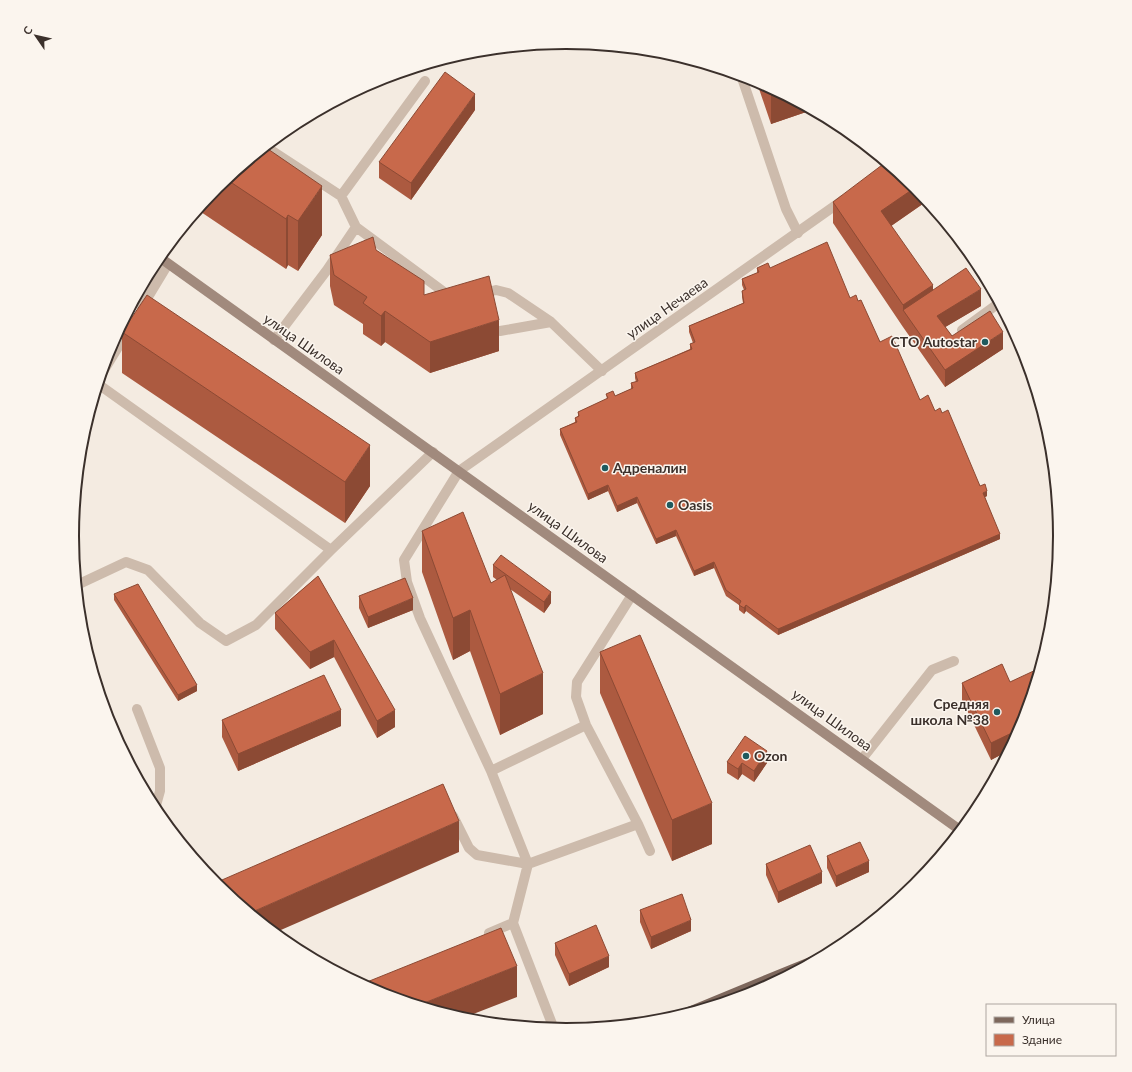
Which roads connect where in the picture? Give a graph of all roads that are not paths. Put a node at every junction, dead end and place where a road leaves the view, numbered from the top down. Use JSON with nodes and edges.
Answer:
{"nodes":[{"id":1,"x":425,"y":81,"type":"dead end"},
{"id":2,"x":744,"y":83,"type":"edge"},
{"id":3,"x":270,"y":150,"type":"edge"},
{"id":4,"x":852,"y":194,"type":"edge"},
{"id":5,"x":341,"y":196,"type":"junction"},
{"id":6,"x":356,"y":227,"type":"junction"},
{"id":7,"x":800,"y":231,"type":"junction"},
{"id":8,"x":164,"y":261,"type":"edge"},
{"id":9,"x":168,"y":264,"type":"junction"},
{"id":10,"x":995,"y":306,"type":"edge"},
{"id":11,"x":551,"y":322,"type":"junction"},
{"id":12,"x":962,"y":330,"type":"edge"},
{"id":13,"x":500,"y":331,"type":"edge"},
{"id":14,"x":274,"y":340,"type":"junction"},
{"id":15,"x":115,"y":352,"type":"edge"},
{"id":16,"x":602,"y":371,"type":"junction"},
{"id":17,"x":103,"y":387,"type":"edge"},
{"id":18,"x":433,"y":452,"type":"junction"},
{"id":19,"x":459,"y":471,"type":"junction"},
{"id":20,"x":331,"y":550,"type":"junction"},
{"id":21,"x":81,"y":582,"type":"edge"},
{"id":22,"x":632,"y":595,"type":"junction"},
{"id":23,"x":954,"y":661,"type":"dead end"},
{"id":24,"x":137,"y":710,"type":"dead end"},
{"id":25,"x":586,"y":725,"type":"junction"},
{"id":26,"x":862,"y":759,"type":"junction"},
{"id":27,"x":491,"y":771,"type":"junction"},
{"id":28,"x":157,"y":800,"type":"edge"},
{"id":29,"x":448,"y":806,"type":"edge"},
{"id":30,"x":638,"y":824,"type":"junction"},
{"id":31,"x":956,"y":827,"type":"edge"},
{"id":32,"x":650,"y":851,"type":"dead end"},
{"id":33,"x":528,"y":864,"type":"junction"},
{"id":34,"x":513,"y":923,"type":"junction"},
{"id":35,"x":477,"y":939,"type":"edge"},
{"id":36,"x":552,"y":1023,"type":"edge"}],
"edges":[{"from":1,"to":5,"type":"street"},
{"from":2,"to":7,"type":"street"},
{"from":3,"to":5,"type":"street"},
{"from":4,"to":7,"type":"street","name":"улица Нечаева"},
{"from":5,"to":6,"type":"street"},
{"from":6,"to":11,"type":"street"},
{"from":6,"to":14,"type":"street"},
{"from":7,"to":16,"type":"street","name":"улица Нечаева"},
{"from":8,"to":9,"type":"main road","name":"улица Шилова"},
{"from":9,"to":14,"type":"main road","name":"улица Шилова"},
{"from":9,"to":15,"type":"street"},
{"from":10,"to":12,"type":"street"},
{"from":11,"to":13,"type":"street"},
{"from":11,"to":16,"type":"street"},
{"from":14,"to":18,"type":"main road","name":"улица Шилова"},
{"from":16,"to":19,"type":"street","name":"улица Нечаева"},
{"from":17,"to":20,"type":"street"},
{"from":18,"to":19,"type":"main road","name":"улица Шилова"},
{"from":18,"to":20,"type":"street"},
{"from":19,"to":22,"type":"main road","name":"улица Шилова"},
{"from":19,"to":27,"type":"street"},
{"from":20,"to":21,"type":"street"},
{"from":22,"to":25,"type":"street"},
{"from":22,"to":26,"type":"main road","name":"улица Шилова"},
{"from":23,"to":26,"type":"street"},
{"from":24,"to":28,"type":"street"},
{"from":25,"to":27,"type":"street"},
{"from":25,"to":30,"type":"street"},
{"from":26,"to":31,"type":"main road","name":"улица Шилова"},
{"from":27,"to":33,"type":"street"},
{"from":29,"to":33,"type":"street"},
{"from":30,"to":32,"type":"street"},
{"from":30,"to":33,"type":"street"},
{"from":33,"to":34,"type":"street"},
{"from":34,"to":35,"type":"street"},
{"from":34,"to":36,"type":"street"}]}
